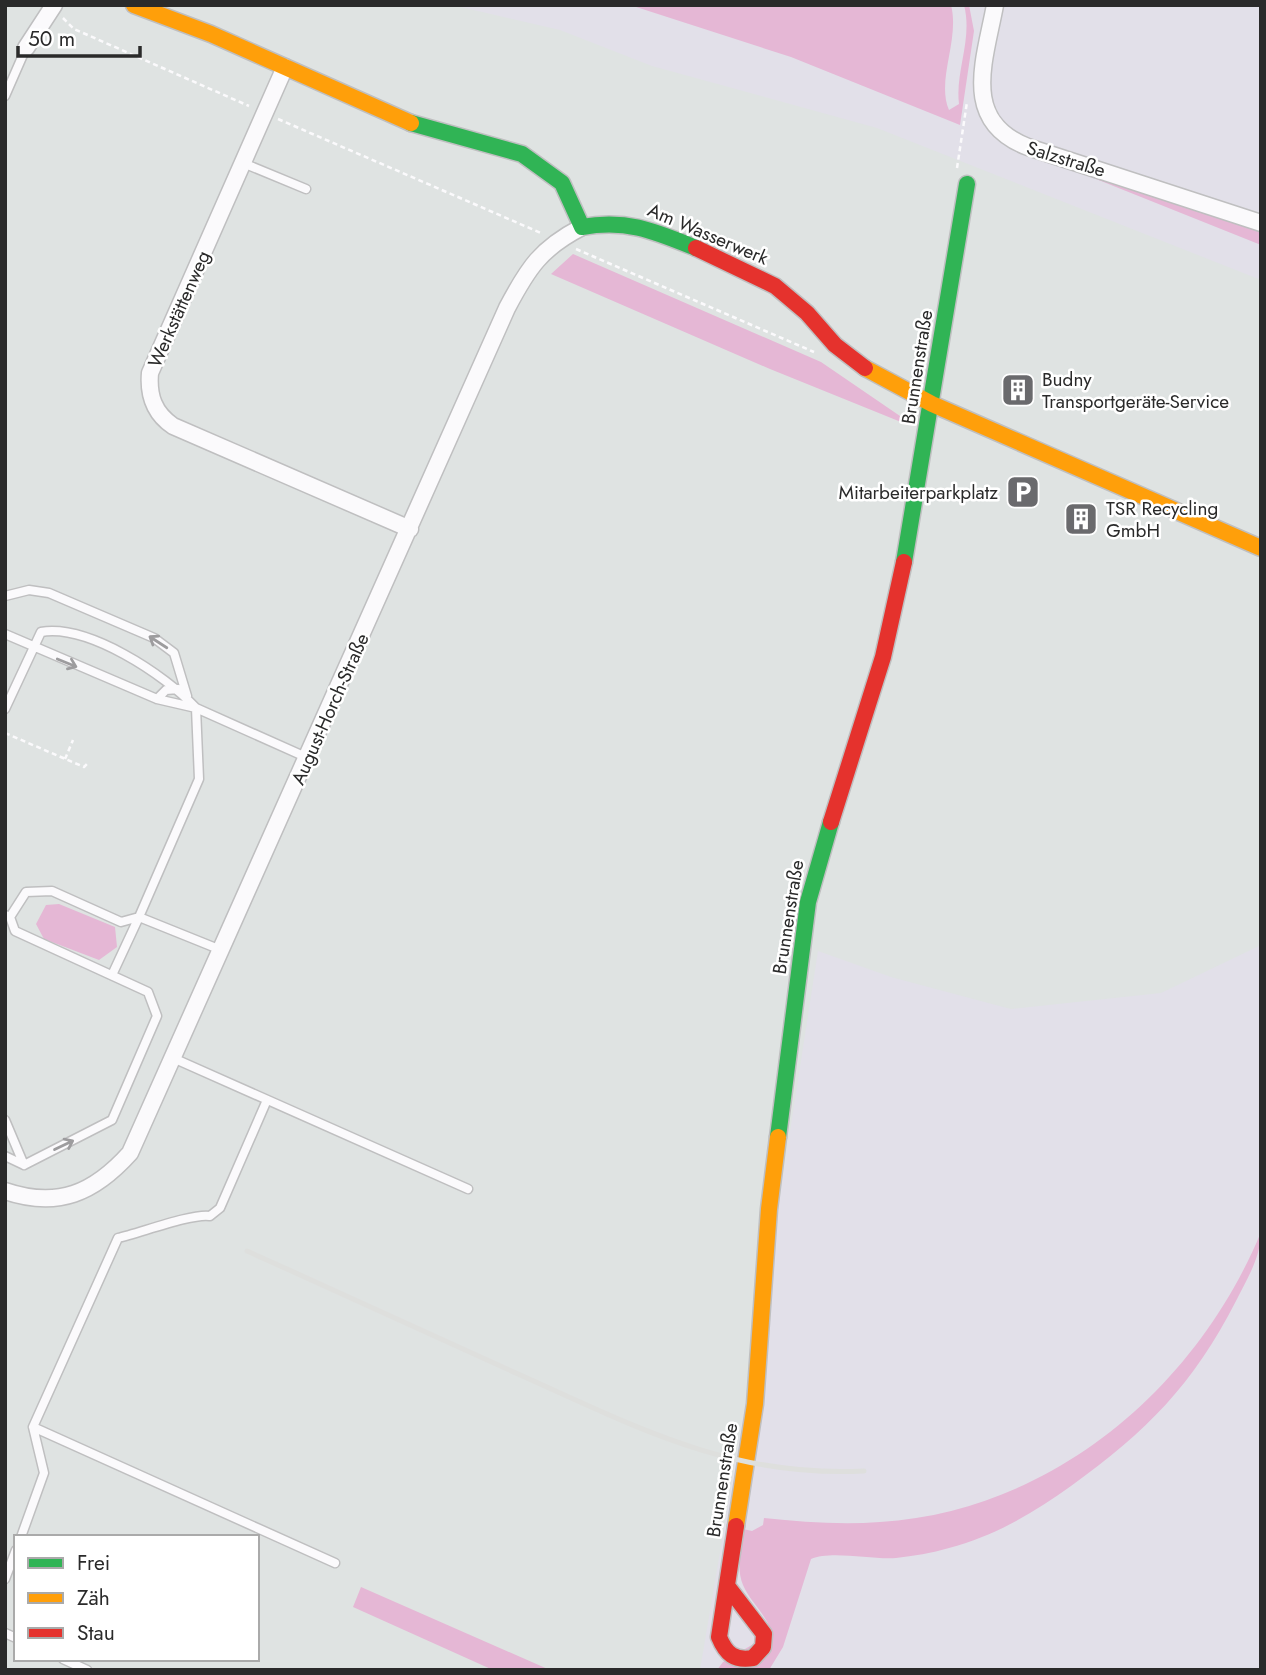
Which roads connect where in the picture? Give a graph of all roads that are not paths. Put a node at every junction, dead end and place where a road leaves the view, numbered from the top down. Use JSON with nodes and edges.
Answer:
{"nodes":[{"id":1,"x":134,"y":5,"type":"edge"},
{"id":2,"x":53,"y":6,"type":"edge"},
{"id":3,"x":994,"y":7,"type":"edge"},
{"id":4,"x":26,"y":48,"type":"joint"},
{"id":5,"x":285,"y":67,"type":"junction"},
{"id":6,"x":9,"y":76,"type":"edge"},
{"id":7,"x":5,"y":96,"type":"edge"},
{"id":8,"x":243,"y":163,"type":"junction"},
{"id":9,"x":967,"y":184,"type":"dead end"},
{"id":10,"x":306,"y":189,"type":"dead end"},
{"id":11,"x":1261,"y":223,"type":"edge"},
{"id":12,"x":582,"y":227,"type":"junction"},
{"id":13,"x":932,"y":404,"type":"junction"},
{"id":14,"x":410,"y":529,"type":"junction"},
{"id":15,"x":1261,"y":548,"type":"edge"},
{"id":16,"x":5,"y":596,"type":"edge"},
{"id":17,"x":5,"y":635,"type":"edge"},
{"id":18,"x":32,"y":648,"type":"junction"},
{"id":19,"x":178,"y":689,"type":"junction"},
{"id":20,"x":157,"y":699,"type":"junction"},
{"id":21,"x":188,"y":699,"type":"junction"},
{"id":22,"x":196,"y":708,"type":"junction"},
{"id":23,"x":5,"y":709,"type":"edge"},
{"id":24,"x":308,"y":758,"type":"junction"},
{"id":25,"x":7,"y":916,"type":"edge"},
{"id":26,"x":139,"y":917,"type":"junction"},
{"id":27,"x":221,"y":950,"type":"junction"},
{"id":28,"x":112,"y":975,"type":"junction"},
{"id":29,"x":173,"y":1058,"type":"junction"},
{"id":30,"x":267,"y":1100,"type":"junction"},
{"id":31,"x":5,"y":1120,"type":"edge"},
{"id":32,"x":5,"y":1156,"type":"edge"},
{"id":33,"x":23,"y":1165,"type":"junction"},
{"id":34,"x":468,"y":1189,"type":"dead end"},
{"id":35,"x":5,"y":1191,"type":"edge"},
{"id":36,"x":33,"y":1427,"type":"junction"},
{"id":37,"x":22,"y":1535,"type":"edge"},
{"id":38,"x":14,"y":1555,"type":"edge"},
{"id":39,"x":335,"y":1563,"type":"dead end"},
{"id":40,"x":5,"y":1579,"type":"edge"},
{"id":41,"x":728,"y":1587,"type":"dead end"},
{"id":42,"x":67,"y":1661,"type":"edge"},
{"id":43,"x":87,"y":1670,"type":"edge"}],
"edges":[{"from":1,"to":5,"type":"street"},
{"from":2,"to":4,"type":"street"},
{"from":3,"to":11,"type":"street","name":"Salzstraße"},
{"from":4,"to":6,"type":"lane"},
{"from":5,"to":8,"type":"street","name":"Werkstättenweg"},
{"from":5,"to":12,"type":"street"},
{"from":6,"to":7,"type":"lane"},
{"from":8,"to":10,"type":"lane"},
{"from":8,"to":14,"type":"street","name":"Werkstättenweg"},
{"from":9,"to":13,"type":"street","name":"Brunnenstraße"},
{"from":12,"to":13,"type":"street","name":"Am Wasserwerk"},
{"from":12,"to":14,"type":"street","name":"August-Horch-Straße"},
{"from":13,"to":15,"type":"street","name":"Am Wasserwerk"},
{"from":13,"to":41,"type":"street","name":"Brunnenstraße"},
{"from":14,"to":24,"type":"street","name":"August-Horch-Straße"},
{"from":21,"to":16,"type":"lane","one_way":true},
{"from":17,"to":18,"type":"lane"},
{"from":18,"to":19,"type":"lane"},
{"from":18,"to":20,"type":"lane","one_way":true},
{"from":18,"to":23,"type":"lane"},
{"from":19,"to":20,"type":"lane"},
{"from":19,"to":21,"type":"lane"},
{"from":20,"to":22,"type":"lane"},
{"from":21,"to":22,"type":"lane"},
{"from":22,"to":24,"type":"lane"},
{"from":22,"to":26,"type":"lane"},
{"from":24,"to":27,"type":"street","name":"August-Horch-Straße"},
{"from":25,"to":26,"type":"lane"},
{"from":25,"to":28,"type":"lane"},
{"from":26,"to":27,"type":"lane"},
{"from":26,"to":28,"type":"lane"},
{"from":27,"to":29,"type":"street","name":"August-Horch-Straße"},
{"from":33,"to":28,"type":"lane","one_way":true},
{"from":29,"to":30,"type":"lane"},
{"from":29,"to":35,"type":"street","name":"August-Horch-Straße"},
{"from":30,"to":34,"type":"lane"},
{"from":30,"to":36,"type":"lane"},
{"from":31,"to":33,"type":"lane"},
{"from":32,"to":33,"type":"lane"},
{"from":36,"to":37,"type":"lane"},
{"from":36,"to":39,"type":"lane"},
{"from":38,"to":40,"type":"lane"},
{"from":42,"to":43,"type":"lane"}]}
